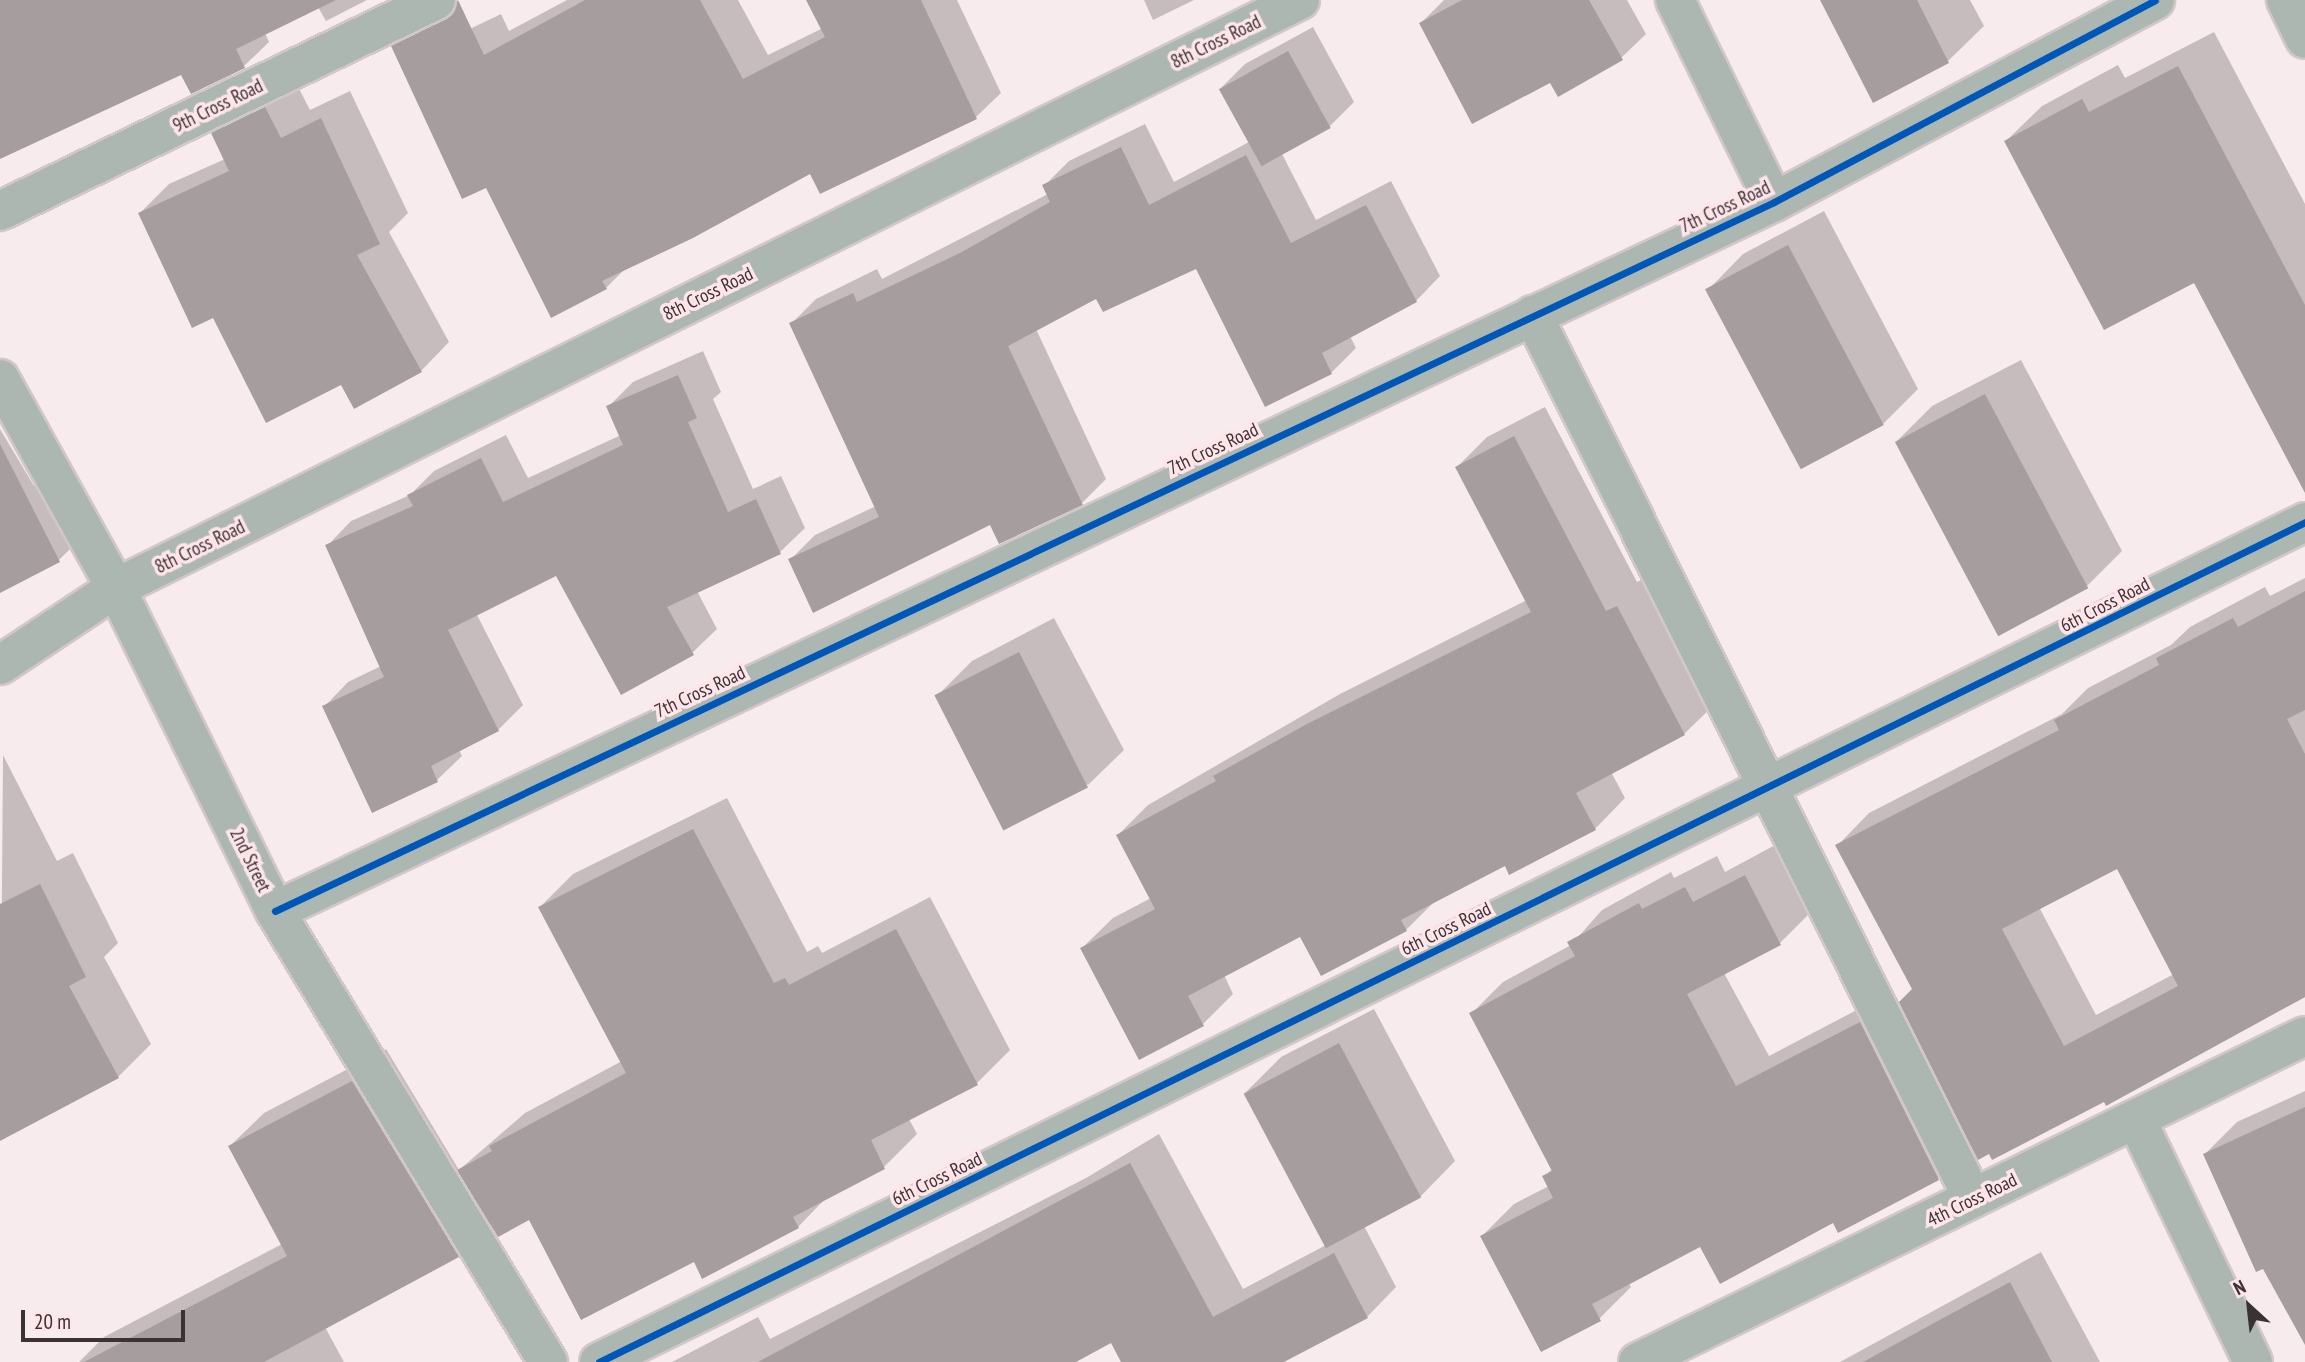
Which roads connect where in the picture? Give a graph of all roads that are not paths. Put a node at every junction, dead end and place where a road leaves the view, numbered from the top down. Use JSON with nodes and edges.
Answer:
{"nodes":[{"id":1,"x":436,"y":0,"type":"edge"},
{"id":2,"x":1300,"y":0,"type":"edge"},
{"id":3,"x":1675,"y":0,"type":"edge"},
{"id":4,"x":2155,"y":0,"type":"edge"},
{"id":5,"x":2286,"y":0,"type":"edge"},
{"id":6,"x":2305,"y":39,"type":"edge"},
{"id":7,"x":1774,"y":202,"type":"junction"},
{"id":8,"x":0,"y":211,"type":"edge"},
{"id":9,"x":1533,"y":315,"type":"junction"},
{"id":10,"x":0,"y":379,"type":"edge"},
{"id":11,"x":2305,"y":522,"type":"edge"},
{"id":12,"x":116,"y":588,"type":"junction"},
{"id":13,"x":0,"y":665,"type":"edge"},
{"id":14,"x":1768,"y":788,"type":"junction"},
{"id":15,"x":275,"y":911,"type":"junction"},
{"id":16,"x":2305,"y":1036,"type":"edge"},
{"id":17,"x":2137,"y":1121,"type":"junction"},
{"id":18,"x":1973,"y":1199,"type":"junction"},
{"id":19,"x":548,"y":1362,"type":"edge"},
{"id":20,"x":599,"y":1362,"type":"edge"},
{"id":21,"x":1638,"y":1362,"type":"edge"},
{"id":22,"x":2253,"y":1362,"type":"edge"}],
"edges":[{"from":1,"to":8,"type":"street","name":"9th Cross Road"},
{"from":2,"to":12,"type":"street","name":"8th Cross Road"},
{"from":3,"to":7,"type":"street"},
{"from":4,"to":7,"type":"street","name":"7th Cross Road"},
{"from":5,"to":6,"type":"street"},
{"from":7,"to":9,"type":"street","name":"7th Cross Road"},
{"from":9,"to":14,"type":"street"},
{"from":9,"to":15,"type":"street","name":"7th Cross Road"},
{"from":10,"to":12,"type":"street","name":"2nd Street"},
{"from":11,"to":14,"type":"street","name":"6th Cross Road"},
{"from":12,"to":13,"type":"street","name":"8th Cross Road"},
{"from":12,"to":15,"type":"street","name":"2nd Street"},
{"from":14,"to":18,"type":"street"},
{"from":14,"to":20,"type":"street","name":"6th Cross Road"},
{"from":15,"to":19,"type":"street","name":"2nd Street"},
{"from":16,"to":17,"type":"street","name":"4th Cross Road"},
{"from":17,"to":18,"type":"street","name":"4th Cross Road"},
{"from":17,"to":22,"type":"street"},
{"from":18,"to":21,"type":"street","name":"4th Cross Road"}]}
